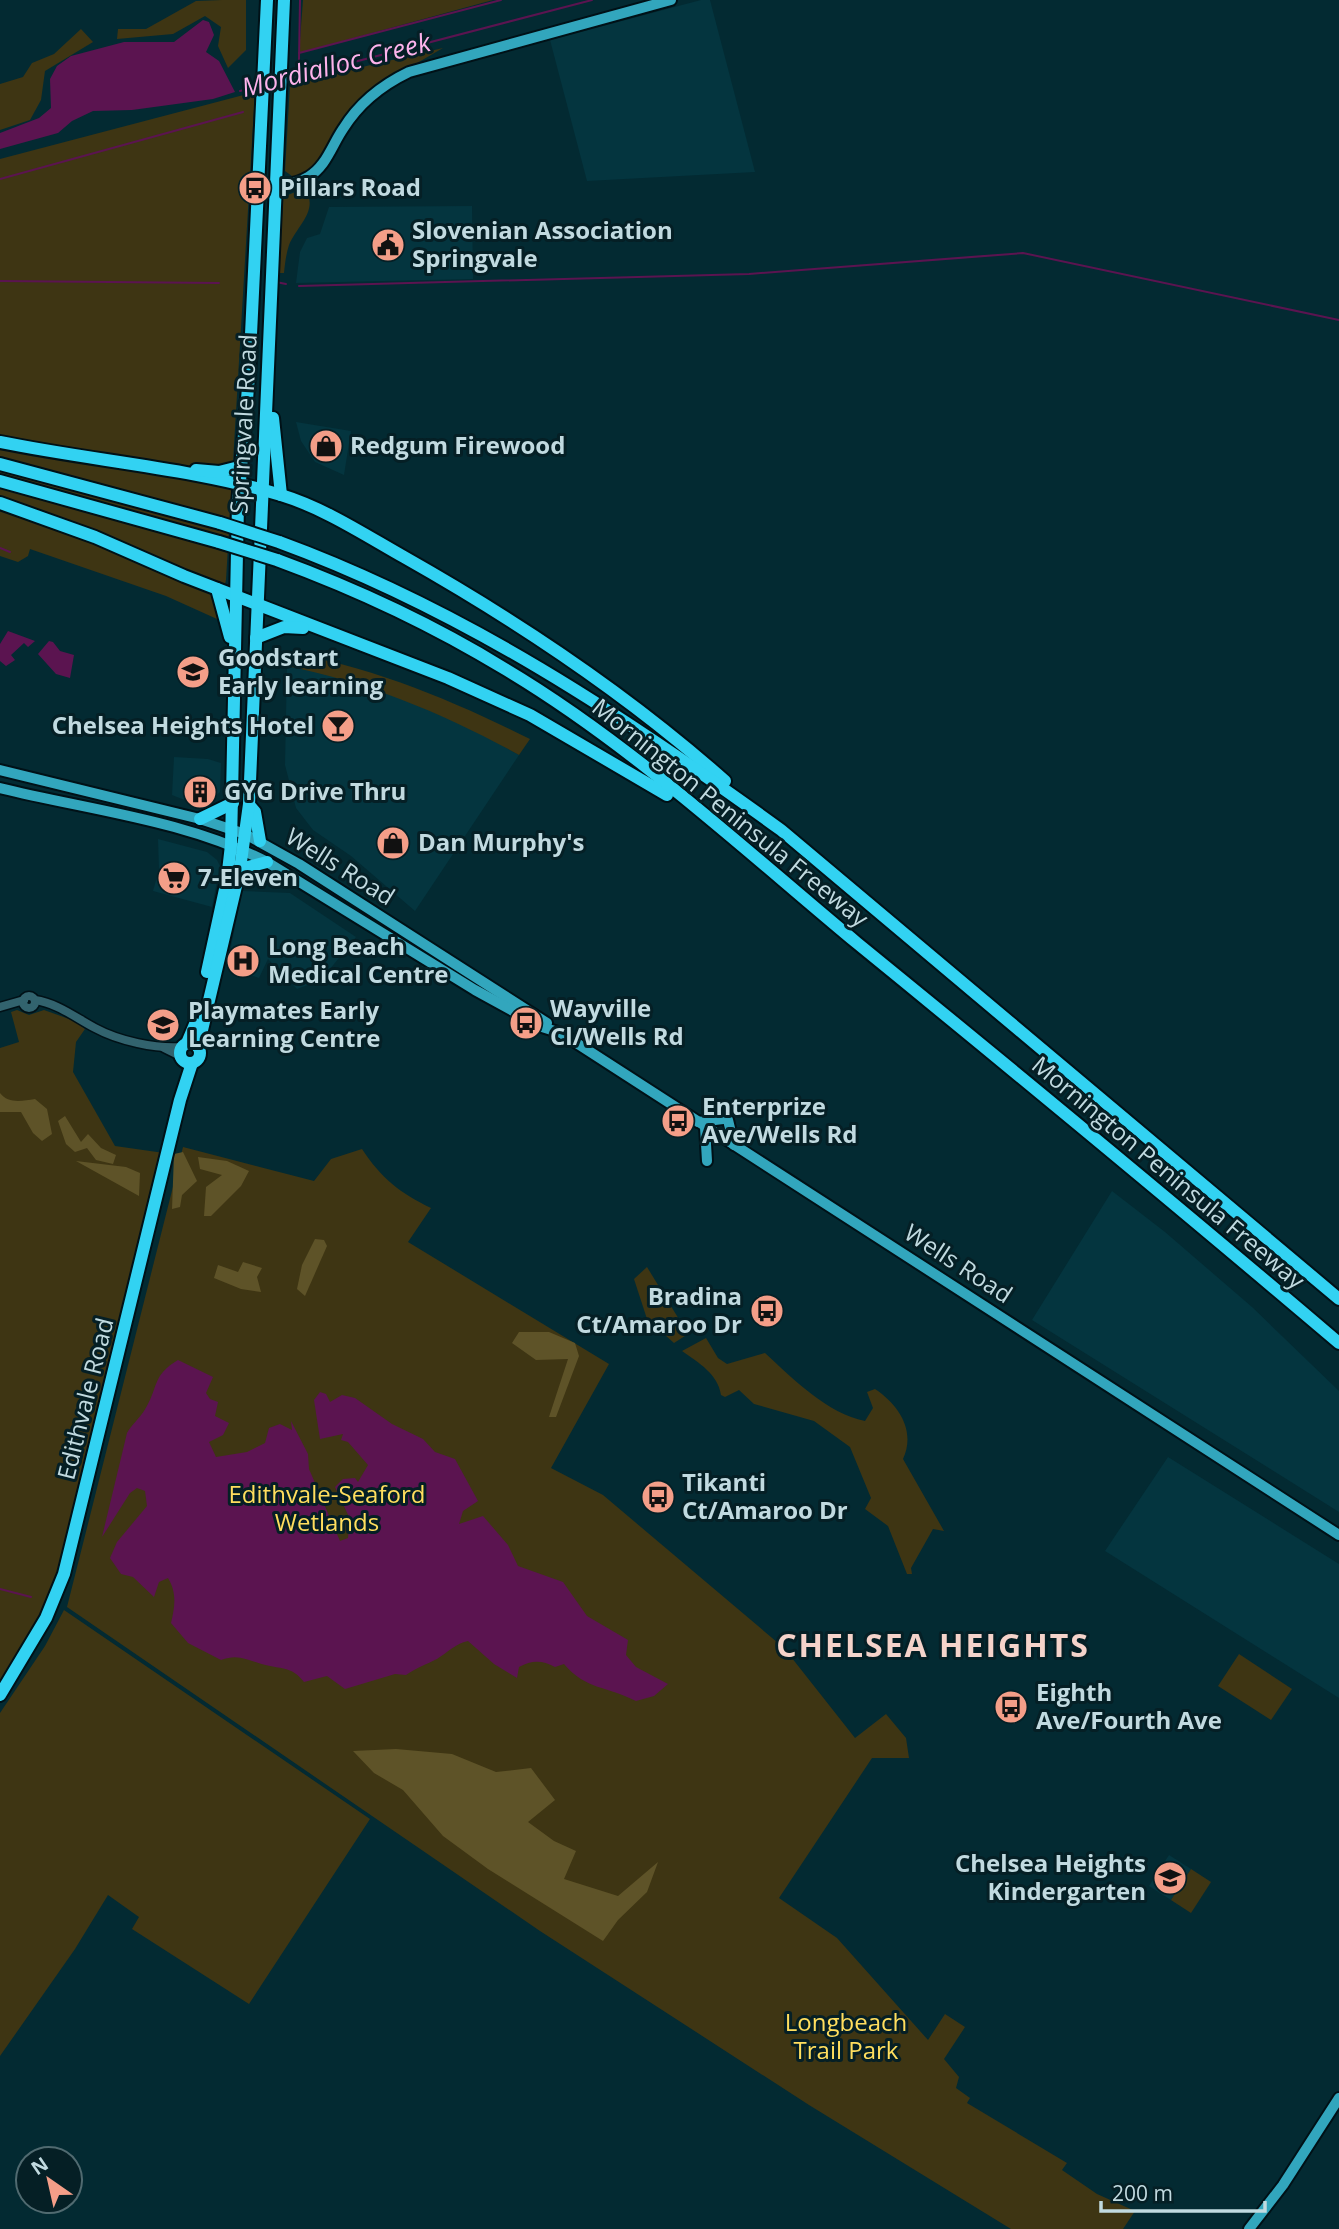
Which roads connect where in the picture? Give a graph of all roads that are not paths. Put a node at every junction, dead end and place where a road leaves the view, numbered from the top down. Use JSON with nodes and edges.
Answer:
{"nodes":[{"id":1,"x":267,"y":0,"type":"edge"},
{"id":2,"x":284,"y":0,"type":"edge"},
{"id":3,"x":671,"y":0,"type":"edge"},
{"id":4,"x":275,"y":185,"type":"junction"},
{"id":5,"x":259,"y":186,"type":"junction"},
{"id":6,"x":269,"y":363,"type":"junction"},
{"id":7,"x":0,"y":442,"type":"edge"},
{"id":8,"x":0,"y":464,"type":"edge"},
{"id":9,"x":126,"y":464,"type":"junction"},
{"id":10,"x":239,"y":467,"type":"junction"},
{"id":11,"x":0,"y":481,"type":"edge"},
{"id":12,"x":239,"y":486,"type":"junction"},
{"id":13,"x":262,"y":492,"type":"junction"},
{"id":14,"x":281,"y":495,"type":"junction"},
{"id":15,"x":0,"y":503,"type":"edge"},
{"id":16,"x":217,"y":589,"type":"junction"},
{"id":17,"x":235,"y":595,"type":"junction"},
{"id":18,"x":257,"y":604,"type":"junction"},
{"id":19,"x":256,"y":638,"type":"junction"},
{"id":20,"x":357,"y":645,"type":"junction"},
{"id":21,"x":235,"y":650,"type":"junction"},
{"id":22,"x":0,"y":770,"type":"edge"},
{"id":23,"x":0,"y":788,"type":"edge"},
{"id":24,"x":233,"y":803,"type":"junction"},
{"id":25,"x":249,"y":804,"type":"junction"},
{"id":26,"x":201,"y":820,"type":"junction"},
{"id":27,"x":232,"y":829,"type":"junction"},
{"id":28,"x":781,"y":830,"type":"junction"},
{"id":29,"x":245,"y":834,"type":"junction"},
{"id":30,"x":260,"y":841,"type":"junction"},
{"id":31,"x":231,"y":845,"type":"junction"},
{"id":32,"x":244,"y":850,"type":"junction"},
{"id":33,"x":756,"y":859,"type":"junction"},
{"id":34,"x":267,"y":862,"type":"junction"},
{"id":35,"x":240,"y":869,"type":"junction"},
{"id":36,"x":3,"y":1006,"type":"edge"},
{"id":37,"x":553,"y":1029,"type":"junction"},
{"id":38,"x":187,"y":1053,"type":"junction"},
{"id":39,"x":702,"y":1124,"type":"junction"},
{"id":40,"x":734,"y":1144,"type":"junction"},
{"id":41,"x":707,"y":1161,"type":"dead end"},
{"id":42,"x":1339,"y":1296,"type":"edge"},
{"id":43,"x":1297,"y":1308,"type":"junction"},
{"id":44,"x":1339,"y":1343,"type":"edge"},
{"id":45,"x":1339,"y":1350,"type":"edge"},
{"id":46,"x":1339,"y":1535,"type":"edge"},
{"id":47,"x":0,"y":1695,"type":"edge"},
{"id":48,"x":1339,"y":2098,"type":"edge"},
{"id":49,"x":1249,"y":2229,"type":"edge"}],
"edges":[{"from":1,"to":5,"type":"highway","name":"Springvale Road"},
{"from":2,"to":4,"type":"highway","name":"Springvale Road"},
{"from":3,"to":4,"type":"main road"},
{"from":4,"to":5,"type":"main road"},
{"from":4,"to":6,"type":"highway","name":"Springvale Road"},
{"from":5,"to":10,"type":"highway","name":"Springvale Road"},
{"from":6,"to":13,"type":"highway","name":"Springvale Road"},
{"from":6,"to":14,"type":"highway"},
{"from":7,"to":9,"type":"highway"},
{"from":8,"to":28,"type":"highway","name":"Mornington Peninsula Freeway","bridge":true},
{"from":9,"to":10,"type":"highway"},
{"from":9,"to":12,"type":"highway"},
{"from":10,"to":12,"type":"highway","name":"Springvale Road"},
{"from":11,"to":33,"type":"highway","name":"Mornington Peninsula Freeway","bridge":true},
{"from":12,"to":13,"type":"highway"},
{"from":12,"to":17,"type":"highway","name":"Springvale Road"},
{"from":13,"to":14,"type":"highway"},
{"from":13,"to":18,"type":"highway","name":"Springvale Road"},
{"from":14,"to":28,"type":"highway"},
{"from":15,"to":16,"type":"highway"},
{"from":16,"to":17,"type":"highway"},
{"from":16,"to":21,"type":"highway"},
{"from":17,"to":18,"type":"highway"},
{"from":17,"to":21,"type":"highway","name":"Springvale Road"},
{"from":18,"to":19,"type":"highway","name":"Springvale Road"},
{"from":18,"to":20,"type":"highway"},
{"from":19,"to":20,"type":"highway"},
{"from":19,"to":25,"type":"highway","name":"Springvale Road"},
{"from":20,"to":33,"type":"highway"},
{"from":21,"to":24,"type":"highway","name":"Springvale Road"},
{"from":22,"to":26,"type":"main road","name":"Wells Road"},
{"from":23,"to":31,"type":"main road","name":"Wells Road"},
{"from":24,"to":26,"type":"highway"},
{"from":24,"to":27,"type":"highway","name":"Springvale Road"},
{"from":25,"to":29,"type":"highway","name":"Springvale Road"},
{"from":25,"to":30,"type":"highway"},
{"from":26,"to":27,"type":"main road","name":"Wells Road"},
{"from":27,"to":29,"type":"main road","name":"Wells Road"},
{"from":27,"to":31,"type":"highway","name":"Springvale Road"},
{"from":28,"to":42,"type":"highway","name":"Mornington Peninsula Freeway"},
{"from":29,"to":30,"type":"main road","name":"Wells Road"},
{"from":29,"to":32,"type":"highway","name":"Springvale Road"},
{"from":30,"to":37,"type":"main road","name":"Wells Road"},
{"from":31,"to":32,"type":"main road","name":"Wells Road"},
{"from":31,"to":38,"type":"highway","name":"Edithvale Road"},
{"from":32,"to":34,"type":"main road","name":"Wells Road"},
{"from":32,"to":35,"type":"highway","name":"Edithvale Road"},
{"from":33,"to":43,"type":"highway","name":"Mornington Peninsula Freeway"},
{"from":34,"to":35,"type":"highway"},
{"from":34,"to":37,"type":"main road","name":"Wells Road"},
{"from":35,"to":38,"type":"highway","name":"Edithvale Road"},
{"from":36,"to":38,"type":"street"},
{"from":37,"to":39,"type":"main road","name":"Wells Road"},
{"from":38,"to":47,"type":"highway","name":"Edithvale Road"},
{"from":39,"to":40,"type":"main road","name":"Wells Road"},
{"from":39,"to":40,"type":"main road"},
{"from":39,"to":41,"type":"main road"},
{"from":40,"to":46,"type":"main road","name":"Wells Road"},
{"from":43,"to":44,"type":"highway","name":"Mornington Peninsula Freeway"},
{"from":43,"to":45,"type":"highway"},
{"from":48,"to":49,"type":"main road"}]}
